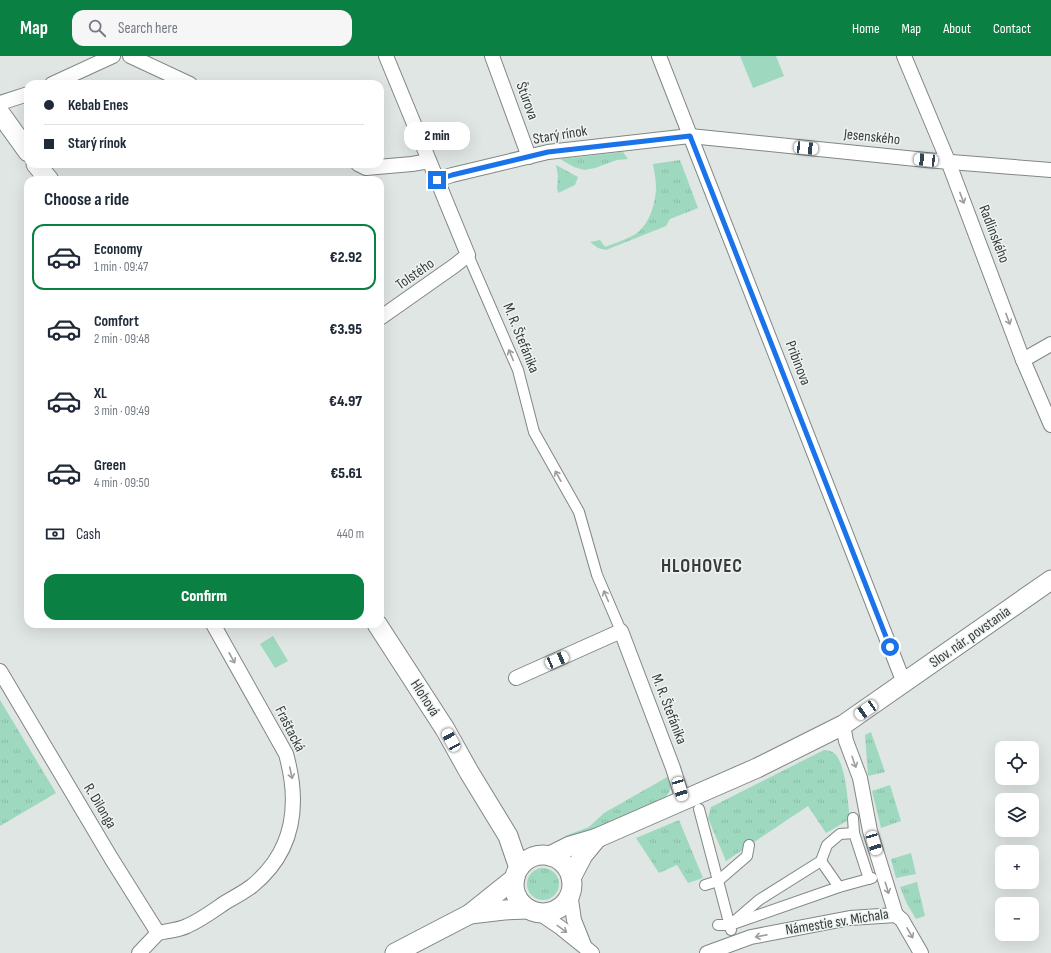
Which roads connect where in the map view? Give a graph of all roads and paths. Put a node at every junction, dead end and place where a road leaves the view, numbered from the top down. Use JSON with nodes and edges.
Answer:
{"nodes":[{"id":1,"x":113,"y":56,"type":"edge"},
{"id":2,"x":130,"y":56,"type":"edge"},
{"id":3,"x":386,"y":56,"type":"edge"},
{"id":4,"x":492,"y":56,"type":"edge"},
{"id":5,"x":659,"y":56,"type":"edge"},
{"id":6,"x":904,"y":56,"type":"edge"},
{"id":7,"x":61,"y":80,"type":"edge"},
{"id":8,"x":181,"y":80,"type":"edge"},
{"id":9,"x":24,"y":95,"type":"edge"},
{"id":10,"x":0,"y":103,"type":"edge"},
{"id":11,"x":0,"y":113,"type":"edge"},
{"id":12,"x":690,"y":136,"type":"junction"},
{"id":13,"x":24,"y":146,"type":"edge"},
{"id":14,"x":529,"y":157,"type":"junction"},
{"id":15,"x":429,"y":161,"type":"junction"},
{"id":16,"x":948,"y":161,"type":"junction"},
{"id":17,"x":384,"y":166,"type":"edge"},
{"id":18,"x":1051,"y":170,"type":"edge"},
{"id":19,"x":437,"y":180,"type":"junction"},
{"id":20,"x":468,"y":255,"type":"junction"},
{"id":21,"x":384,"y":315,"type":"edge"},
{"id":22,"x":1051,"y":344,"type":"edge"},
{"id":23,"x":1023,"y":360,"type":"junction"},
{"id":24,"x":1051,"y":425,"type":"edge"},
{"id":25,"x":1051,"y":580,"type":"edge"},
{"id":26,"x":215,"y":628,"type":"edge"},
{"id":27,"x":380,"y":628,"type":"edge"},
{"id":28,"x":621,"y":632,"type":"junction"},
{"id":29,"x":0,"y":671,"type":"edge"},
{"id":30,"x":516,"y":678,"type":"dead end"},
{"id":31,"x":904,"y":683,"type":"junction"},
{"id":32,"x":843,"y":725,"type":"junction"},
{"id":33,"x":691,"y":805,"type":"junction"},
{"id":34,"x":853,"y":818,"type":"dead end"},
{"id":35,"x":854,"y":833,"type":"junction"},
{"id":36,"x":508,"y":836,"type":"junction"},
{"id":37,"x":597,"y":838,"type":"junction"},
{"id":38,"x":749,"y":845,"type":"dead end"},
{"id":39,"x":543,"y":856,"type":"junction"},
{"id":40,"x":821,"y":861,"type":"junction"},
{"id":41,"x":517,"y":873,"type":"junction"},
{"id":42,"x":718,"y":881,"type":"junction"},
{"id":43,"x":570,"y":885,"type":"junction"},
{"id":44,"x":705,"y":885,"type":"dead end"},
{"id":45,"x":839,"y":887,"type":"junction"},
{"id":46,"x":759,"y":900,"type":"junction"},
{"id":47,"x":533,"y":911,"type":"junction"},
{"id":48,"x":772,"y":911,"type":"junction"},
{"id":49,"x":470,"y":914,"type":"junction"},
{"id":50,"x":896,"y":915,"type":"junction"},
{"id":51,"x":718,"y":925,"type":"dead end"},
{"id":52,"x":731,"y":928,"type":"junction"},
{"id":53,"x":158,"y":933,"type":"junction"},
{"id":54,"x":588,"y":949,"type":"edge"},
{"id":55,"x":139,"y":953,"type":"edge"},
{"id":56,"x":395,"y":953,"type":"edge"},
{"id":57,"x":707,"y":953,"type":"edge"},
{"id":58,"x":921,"y":953,"type":"edge"}],
"edges":[{"from":1,"to":7,"type":"street"},
{"from":2,"to":8,"type":"street"},
{"from":3,"to":15,"type":"street","name":"M. R. Štefánika"},
{"from":4,"to":14,"type":"street","name":"Štúrova"},
{"from":5,"to":12,"type":"street","name":"Pribinova"},
{"from":6,"to":16,"type":"street","name":"Radlinského"},
{"from":9,"to":10,"type":"street"},
{"from":11,"to":13,"type":"main road"},
{"from":12,"to":14,"type":"street","name":"Starý rínok"},
{"from":12,"to":16,"type":"street","name":"Jesenského"},
{"from":12,"to":31,"type":"street","name":"Pribinova"},
{"from":14,"to":19,"type":"street","name":"Starý rínok"},
{"from":15,"to":17,"type":"street"},
{"from":15,"to":19,"type":"street","name":"M. R. Štefánika"},
{"from":16,"to":18,"type":"street","name":"Jesenského"},
{"from":16,"to":23,"type":"street","name":"Radlinského","one_way":true},
{"from":19,"to":20,"type":"street","name":"M. R. Štefánika"},
{"from":20,"to":21,"type":"street","name":"Tolstého"},
{"from":28,"to":20,"type":"street","name":"M. R. Štefánika","one_way":true},
{"from":22,"to":23,"type":"street"},
{"from":23,"to":24,"type":"street","name":"Radlinského"},
{"from":25,"to":31,"type":"main road","name":"Slov. nár. povstania"},
{"from":26,"to":53,"type":"street","name":"Fraštacká","one_way":true},
{"from":27,"to":36,"type":"main road","name":"Hlohová"},
{"from":28,"to":30,"type":"street"},
{"from":28,"to":33,"type":"street","name":"M. R. Štefánika"},
{"from":29,"to":53,"type":"street","name":"R. Dilonga"},
{"from":31,"to":32,"type":"main road","name":"Slov. nár. povstania"},
{"from":32,"to":33,"type":"main road"},
{"from":32,"to":50,"type":"street","name":"Námestie sv. Michala","one_way":true},
{"from":33,"to":37,"type":"main road"},
{"from":33,"to":42,"type":"street"},
{"from":34,"to":35,"type":"street","name":"Námestie sv. Michala"},
{"from":35,"to":40,"type":"street"},
{"from":35,"to":45,"type":"street","name":"Námestie sv. Michala"},
{"from":36,"to":39,"type":"main road","name":"Hlohová"},
{"from":36,"to":41,"type":"main road","name":"Hlohová"},
{"from":37,"to":39,"type":"main road"},
{"from":37,"to":43,"type":"main road"},
{"from":38,"to":42,"type":"street"},
{"from":39,"to":41,"type":"main road"},
{"from":39,"to":43,"type":"main road"},
{"from":40,"to":45,"type":"street"},
{"from":40,"to":46,"type":"street"},
{"from":41,"to":47,"type":"main road"},
{"from":41,"to":49,"type":"main road"},
{"from":42,"to":44,"type":"street"},
{"from":42,"to":52,"type":"street"},
{"from":43,"to":47,"type":"main road"},
{"from":43,"to":54,"type":"street"},
{"from":45,"to":48,"type":"street","name":"Námestie sv. Michala"},
{"from":46,"to":48,"type":"street","name":"Námestie sv. Michala"},
{"from":46,"to":52,"type":"street"},
{"from":47,"to":49,"type":"main road"},
{"from":47,"to":54,"type":"street","one_way":true},
{"from":48,"to":52,"type":"street","name":"Námestie sv. Michala"},
{"from":49,"to":56,"type":"main road"},
{"from":50,"to":57,"type":"street","name":"Námestie sv. Michala","one_way":true},
{"from":50,"to":58,"type":"street","one_way":true},
{"from":51,"to":52,"type":"street","name":"Námestie sv. Michala"},
{"from":53,"to":55,"type":"street"}]}
